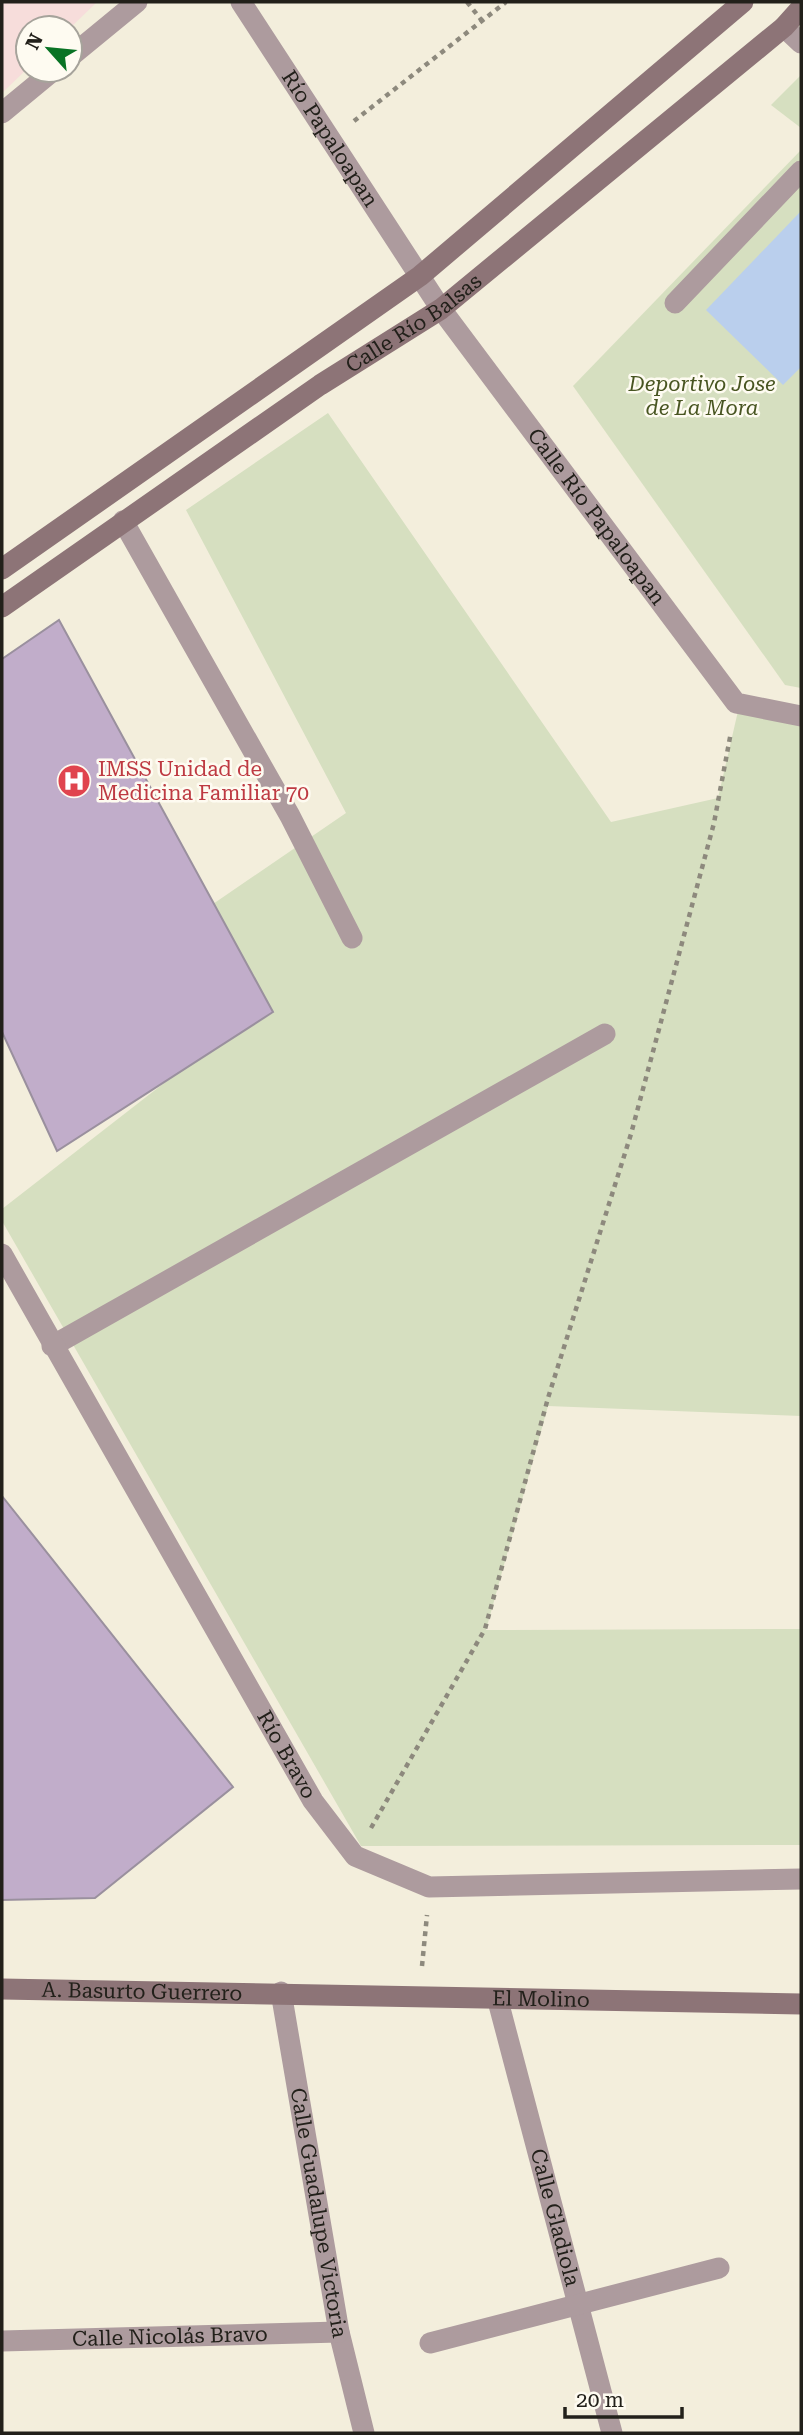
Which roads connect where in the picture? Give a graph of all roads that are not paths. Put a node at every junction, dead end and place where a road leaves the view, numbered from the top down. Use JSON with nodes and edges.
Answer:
{"nodes":[{"id":1,"x":137,"y":2,"type":"edge"},
{"id":2,"x":241,"y":2,"type":"edge"},
{"id":3,"x":743,"y":2,"type":"edge"},
{"id":4,"x":801,"y":8,"type":"edge"},
{"id":5,"x":784,"y":27,"type":"junction"},
{"id":6,"x":801,"y":43,"type":"edge"},
{"id":7,"x":84,"y":46,"type":"edge"},
{"id":8,"x":37,"y":84,"type":"edge"},
{"id":9,"x":2,"y":113,"type":"edge"},
{"id":10,"x":801,"y":171,"type":"edge"},
{"id":11,"x":420,"y":276,"type":"junction"},
{"id":12,"x":675,"y":303,"type":"dead end"},
{"id":13,"x":441,"y":309,"type":"junction"},
{"id":14,"x":123,"y":521,"type":"junction"},
{"id":15,"x":2,"y":569,"type":"edge"},
{"id":16,"x":2,"y":607,"type":"edge"},
{"id":17,"x":801,"y":716,"type":"edge"},
{"id":18,"x":352,"y":939,"type":"dead end"},
{"id":19,"x":605,"y":1034,"type":"dead end"},
{"id":20,"x":2,"y":1254,"type":"edge"},
{"id":21,"x":52,"y":1346,"type":"junction"},
{"id":22,"x":801,"y":1878,"type":"edge"},
{"id":23,"x":2,"y":1989,"type":"edge"},
{"id":24,"x":281,"y":1992,"type":"junction"},
{"id":25,"x":498,"y":2001,"type":"junction"},
{"id":26,"x":801,"y":2004,"type":"edge"},
{"id":27,"x":719,"y":2268,"type":"dead end"},
{"id":28,"x":578,"y":2305,"type":"junction"},
{"id":29,"x":339,"y":2332,"type":"junction"},
{"id":30,"x":2,"y":2341,"type":"edge"},
{"id":31,"x":430,"y":2343,"type":"dead end"},
{"id":32,"x":364,"y":2433,"type":"edge"},
{"id":33,"x":612,"y":2433,"type":"edge"}],
"edges":[{"from":1,"to":7,"type":"street"},
{"from":2,"to":11,"type":"street","name":"Río Papaloapan"},
{"from":3,"to":11,"type":"street","name":"Calle Río Balsas"},
{"from":4,"to":5,"type":"street","name":"Calle Río Balsas"},
{"from":5,"to":6,"type":"street"},
{"from":5,"to":13,"type":"street","name":"Calle Río Balsas"},
{"from":8,"to":9,"type":"street"},
{"from":10,"to":12,"type":"street"},
{"from":11,"to":13,"type":"street","name":"Calle Río Papaloapan"},
{"from":11,"to":15,"type":"street","name":"Calle Río Balsas"},
{"from":13,"to":14,"type":"street","name":"Calle Río Balsas"},
{"from":13,"to":17,"type":"street","name":"Calle Río Papaloapan"},
{"from":14,"to":16,"type":"street","name":"Calle Río Balsas"},
{"from":14,"to":18,"type":"street"},
{"from":19,"to":21,"type":"street"},
{"from":20,"to":21,"type":"street","name":"Río Bravo"},
{"from":21,"to":22,"type":"street","name":"Río Bravo"},
{"from":23,"to":24,"type":"street","name":"A. Basurto Guerrero"},
{"from":24,"to":25,"type":"street","name":"El Molino"},
{"from":24,"to":29,"type":"street","name":"Calle Guadalupe Victoria"},
{"from":25,"to":26,"type":"street","name":"El Molino"},
{"from":25,"to":28,"type":"street","name":"Calle Gladiola"},
{"from":27,"to":28,"type":"street"},
{"from":28,"to":31,"type":"street"},
{"from":28,"to":33,"type":"street","name":"Calle Gladiola"},
{"from":29,"to":30,"type":"street","name":"Calle Nicolás Bravo"},
{"from":29,"to":32,"type":"street","name":"Calle Guadalupe Victoria"}]}
